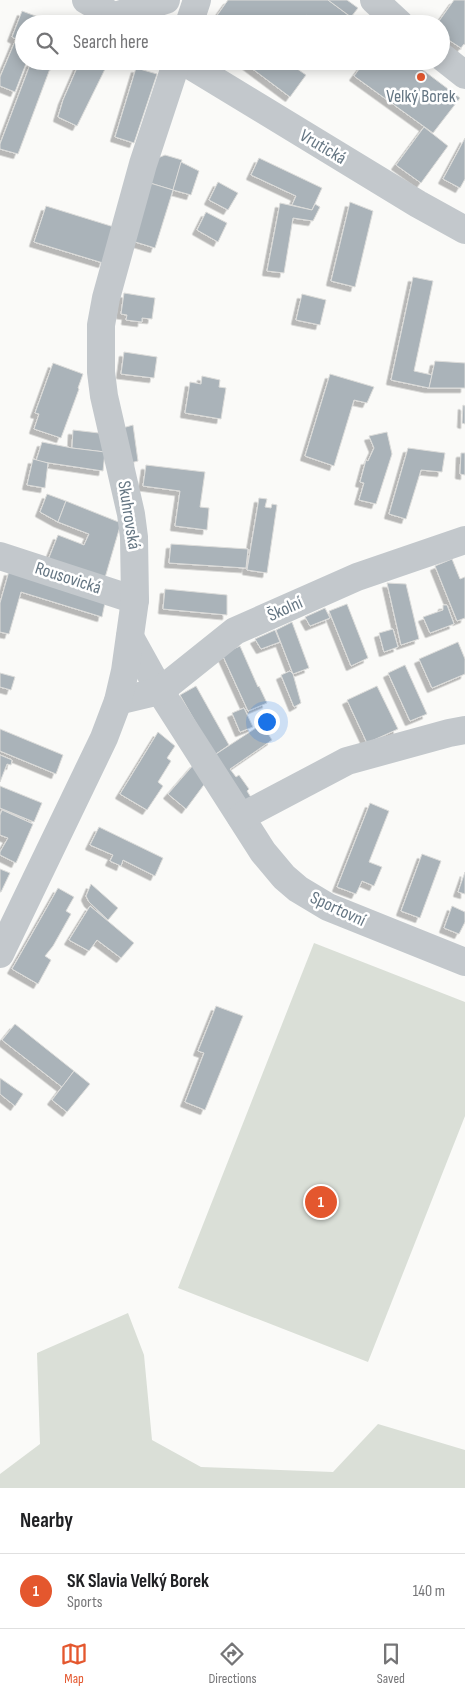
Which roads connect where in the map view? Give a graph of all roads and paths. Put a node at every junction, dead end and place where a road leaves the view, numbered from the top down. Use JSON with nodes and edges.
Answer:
{"nodes":[{"id":1,"x":86,"y":0,"type":"edge"},
{"id":2,"x":166,"y":0,"type":"edge"},
{"id":3,"x":197,"y":0,"type":"edge"},
{"id":4,"x":374,"y":0,"type":"edge"},
{"id":5,"x":112,"y":15,"type":"edge"},
{"id":6,"x":132,"y":15,"type":"edge"},
{"id":7,"x":192,"y":15,"type":"edge"},
{"id":8,"x":390,"y":15,"type":"edge"},
{"id":9,"x":450,"y":63,"type":"edge"},
{"id":10,"x":174,"y":70,"type":"edge"},
{"id":11,"x":198,"y":70,"type":"edge"},
{"id":12,"x":465,"y":75,"type":"edge"},
{"id":13,"x":465,"y":230,"type":"edge"},
{"id":14,"x":465,"y":540,"type":"edge"},
{"id":15,"x":0,"y":556,"type":"edge"},
{"id":16,"x":135,"y":600,"type":"junction"},
{"id":17,"x":130,"y":637,"type":"junction"},
{"id":18,"x":160,"y":691,"type":"junction"},
{"id":19,"x":118,"y":701,"type":"junction"},
{"id":20,"x":465,"y":730,"type":"edge"},
{"id":21,"x":241,"y":817,"type":"junction"},
{"id":22,"x":0,"y":954,"type":"edge"},
{"id":23,"x":465,"y":962,"type":"edge"}],
"edges":[{"from":1,"to":5,"type":"street"},
{"from":2,"to":6,"type":"street"},
{"from":3,"to":7,"type":"street"},
{"from":4,"to":8,"type":"street"},
{"from":9,"to":12,"type":"street"},
{"from":10,"to":16,"type":"street","name":"Skuhrovská"},
{"from":11,"to":13,"type":"street","name":"Vrutická"},
{"from":14,"to":18,"type":"street","name":"Školní"},
{"from":15,"to":16,"type":"street","name":"Rousovická"},
{"from":16,"to":17,"type":"street","name":"Skuhrovská"},
{"from":17,"to":18,"type":"street","name":"Sportovní"},
{"from":17,"to":19,"type":"street","name":"Skuhrovská"},
{"from":18,"to":19,"type":"street","name":"Školní"},
{"from":18,"to":21,"type":"street","name":"Sportovní"},
{"from":19,"to":22,"type":"street","name":"Skuhrovská"},
{"from":20,"to":21,"type":"street"},
{"from":21,"to":23,"type":"street","name":"Sportovní"}]}
